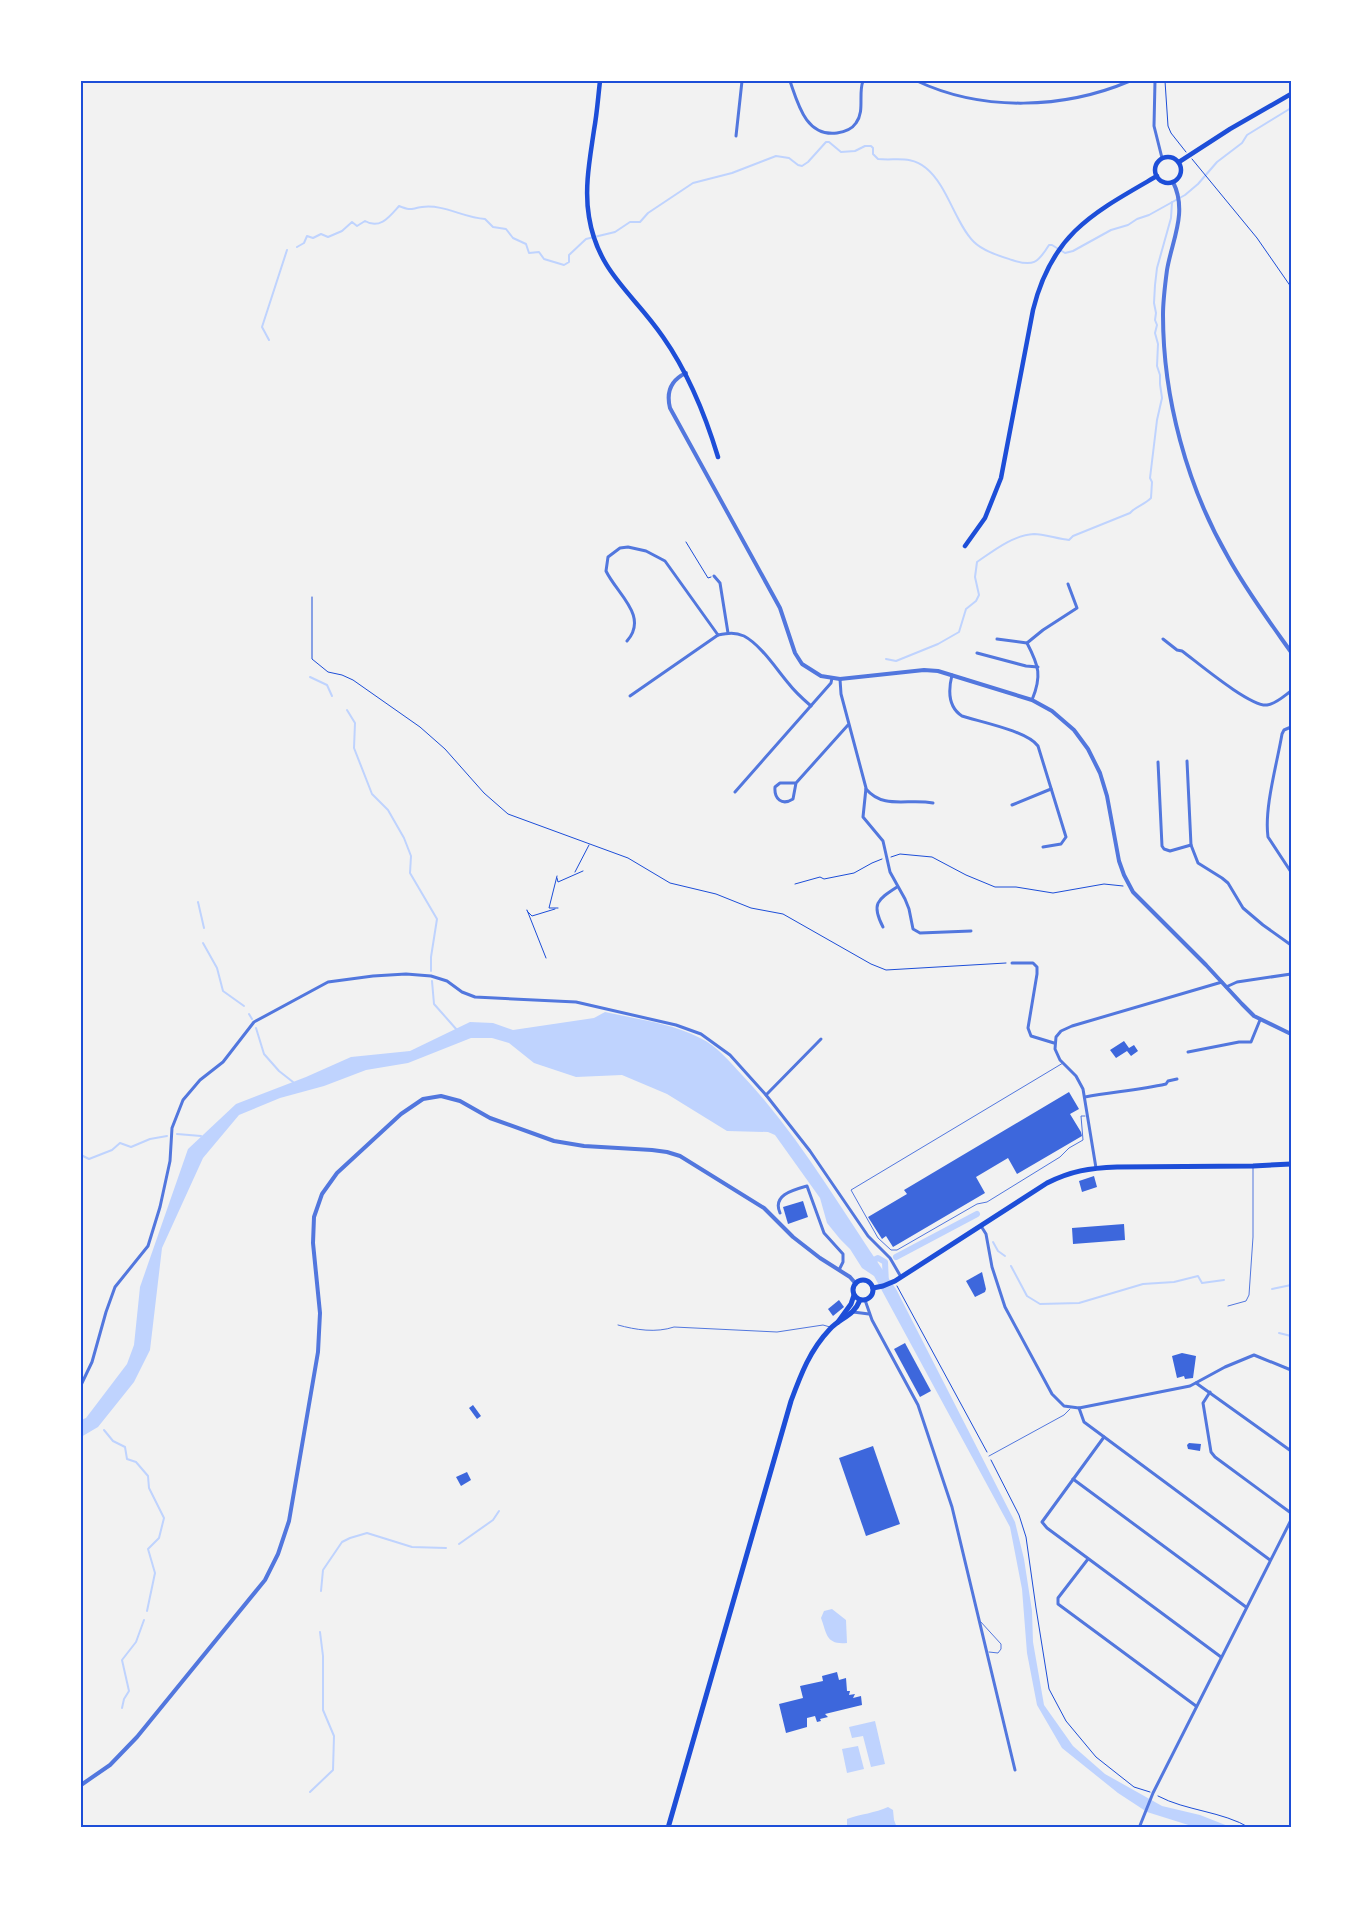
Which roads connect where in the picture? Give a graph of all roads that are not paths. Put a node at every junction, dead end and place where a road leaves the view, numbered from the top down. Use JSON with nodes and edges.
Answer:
{"nodes":[{"id":1,"x":600,"y":81,"type":"edge"},
{"id":2,"x":742,"y":81,"type":"edge"},
{"id":3,"x":790,"y":81,"type":"edge"},
{"id":4,"x":863,"y":81,"type":"edge"},
{"id":5,"x":917,"y":81,"type":"edge"},
{"id":6,"x":1130,"y":81,"type":"edge"},
{"id":7,"x":1155,"y":81,"type":"edge"},
{"id":8,"x":1291,"y":94,"type":"edge"},
{"id":9,"x":736,"y":136,"type":"dead end"},
{"id":10,"x":1162,"y":158,"type":"junction"},
{"id":11,"x":1179,"y":162,"type":"junction"},
{"id":12,"x":1157,"y":176,"type":"junction"},
{"id":13,"x":1173,"y":182,"type":"junction"},
{"id":14,"x":686,"y":373,"type":"junction"},
{"id":15,"x":718,"y":457,"type":"dead end"},
{"id":16,"x":965,"y":546,"type":"dead end"},
{"id":17,"x":714,"y":576,"type":"road end"},
{"id":18,"x":1068,"y":584,"type":"dead end"},
{"id":19,"x":728,"y":632,"type":"junction"},
{"id":20,"x":718,"y":636,"type":"junction"},
{"id":21,"x":1163,"y":639,"type":"dead end"},
{"id":22,"x":997,"y":640,"type":"dead end"},
{"id":23,"x":627,"y":641,"type":"dead end"},
{"id":24,"x":1028,"y":643,"type":"junction"},
{"id":25,"x":1291,"y":652,"type":"edge"},
{"id":26,"x":977,"y":653,"type":"dead end"},
{"id":27,"x":1038,"y":667,"type":"junction"},
{"id":28,"x":952,"y":674,"type":"junction"},
{"id":29,"x":832,"y":678,"type":"junction"},
{"id":30,"x":840,"y":679,"type":"junction"},
{"id":31,"x":1291,"y":692,"type":"edge"},
{"id":32,"x":630,"y":696,"type":"dead end"},
{"id":33,"x":1032,"y":700,"type":"junction"},
{"id":34,"x":811,"y":706,"type":"junction"},
{"id":35,"x":849,"y":724,"type":"junction"},
{"id":36,"x":1291,"y":727,"type":"edge"},
{"id":37,"x":1187,"y":760,"type":"dead end"},
{"id":38,"x":1158,"y":762,"type":"dead end"},
{"id":39,"x":796,"y":783,"type":"junction"},
{"id":40,"x":866,"y":788,"type":"junction"},
{"id":41,"x":1051,"y":789,"type":"junction"},
{"id":42,"x":735,"y":792,"type":"dead end"},
{"id":43,"x":933,"y":802,"type":"dead end"},
{"id":44,"x":1012,"y":805,"type":"dead end"},
{"id":45,"x":1191,"y":845,"type":"junction"},
{"id":46,"x":1043,"y":847,"type":"dead end"},
{"id":47,"x":1291,"y":872,"type":"edge"},
{"id":48,"x":897,"y":887,"type":"junction"},
{"id":49,"x":884,"y":928,"type":"dead end"},
{"id":50,"x":970,"y":931,"type":"dead end"},
{"id":51,"x":1291,"y":945,"type":"edge"},
{"id":52,"x":1012,"y":963,"type":"road end"},
{"id":53,"x":1291,"y":974,"type":"edge"},
{"id":54,"x":1222,"y":982,"type":"junction"},
{"id":55,"x":1226,"y":987,"type":"junction"},
{"id":56,"x":1260,"y":1020,"type":"junction"},
{"id":57,"x":1291,"y":1034,"type":"edge"},
{"id":58,"x":822,"y":1039,"type":"dead end"},
{"id":59,"x":1054,"y":1043,"type":"junction"},
{"id":60,"x":1188,"y":1052,"type":"dead end"},
{"id":61,"x":1063,"y":1063,"type":"junction"},
{"id":62,"x":1177,"y":1079,"type":"dead end"},
{"id":63,"x":766,"y":1095,"type":"junction"},
{"id":64,"x":1086,"y":1097,"type":"junction"},
{"id":65,"x":1088,"y":1115,"type":"junction"},
{"id":66,"x":1291,"y":1164,"type":"edge"},
{"id":67,"x":1253,"y":1166,"type":"junction"},
{"id":68,"x":1096,"y":1168,"type":"junction"},
{"id":69,"x":780,"y":1213,"type":"dead end"},
{"id":70,"x":981,"y":1226,"type":"junction"},
{"id":71,"x":839,"y":1270,"type":"junction"},
{"id":72,"x":901,"y":1277,"type":"junction"},
{"id":73,"x":856,"y":1284,"type":"junction"},
{"id":74,"x":872,"y":1288,"type":"junction"},
{"id":75,"x":854,"y":1295,"type":"junction"},
{"id":76,"x":863,"y":1300,"type":"junction"},
{"id":77,"x":1228,"y":1306,"type":"dead end"},
{"id":78,"x":852,"y":1312,"type":"junction"},
{"id":79,"x":870,"y":1314,"type":"junction"},
{"id":80,"x":838,"y":1322,"type":"junction"},
{"id":81,"x":618,"y":1326,"type":"dead end"},
{"id":82,"x":831,"y":1327,"type":"junction"},
{"id":83,"x":1291,"y":1370,"type":"edge"},
{"id":84,"x":1196,"y":1383,"type":"junction"},
{"id":85,"x":81,"y":1385,"type":"edge"},
{"id":86,"x":1210,"y":1392,"type":"junction"},
{"id":87,"x":1071,"y":1408,"type":"junction"},
{"id":88,"x":1079,"y":1408,"type":"junction"},
{"id":89,"x":1104,"y":1437,"type":"junction"},
{"id":90,"x":1291,"y":1451,"type":"edge"},
{"id":91,"x":989,"y":1456,"type":"road end"},
{"id":92,"x":1073,"y":1479,"type":"junction"},
{"id":93,"x":1291,"y":1513,"type":"edge"},
{"id":94,"x":1291,"y":1520,"type":"edge"},
{"id":95,"x":1088,"y":1558,"type":"junction"},
{"id":96,"x":1270,"y":1560,"type":"junction"},
{"id":97,"x":1246,"y":1607,"type":"junction"},
{"id":98,"x":979,"y":1620,"type":"junction"},
{"id":99,"x":987,"y":1651,"type":"junction"},
{"id":100,"x":1221,"y":1657,"type":"junction"},
{"id":101,"x":1196,"y":1706,"type":"junction"},
{"id":102,"x":1016,"y":1770,"type":"dead end"},
{"id":103,"x":81,"y":1785,"type":"edge"},
{"id":104,"x":668,"y":1828,"type":"edge"},
{"id":105,"x":1139,"y":1828,"type":"edge"}],
"edges":[{"from":1,"to":14,"type":"main road"},
{"from":2,"to":9,"type":"street"},
{"from":3,"to":4,"type":"street"},
{"from":5,"to":6,"type":"street"},
{"from":7,"to":10,"type":"street"},
{"from":8,"to":11,"type":"main road"},
{"from":10,"to":11,"type":"main road"},
{"from":10,"to":12,"type":"main road"},
{"from":11,"to":13,"type":"main road"},
{"from":12,"to":13,"type":"main road"},
{"from":12,"to":16,"type":"main road"},
{"from":13,"to":25,"type":"street"},
{"from":14,"to":15,"type":"main road"},
{"from":14,"to":29,"type":"street"},
{"from":17,"to":19,"type":"street"},
{"from":18,"to":24,"type":"street"},
{"from":19,"to":20,"type":"street"},
{"from":19,"to":34,"type":"street"},
{"from":20,"to":23,"type":"street"},
{"from":20,"to":32,"type":"street"},
{"from":21,"to":31,"type":"street"},
{"from":22,"to":24,"type":"street"},
{"from":24,"to":27,"type":"street"},
{"from":26,"to":27,"type":"street"},
{"from":27,"to":33,"type":"street"},
{"from":28,"to":30,"type":"street"},
{"from":28,"to":33,"type":"street"},
{"from":28,"to":41,"type":"street"},
{"from":29,"to":30,"type":"street"},
{"from":29,"to":34,"type":"street"},
{"from":30,"to":35,"type":"street"},
{"from":33,"to":54,"type":"street"},
{"from":34,"to":42,"type":"street"},
{"from":35,"to":39,"type":"street"},
{"from":35,"to":40,"type":"street"},
{"from":36,"to":47,"type":"street"},
{"from":37,"to":45,"type":"street"},
{"from":38,"to":45,"type":"street"},
{"from":39,"to":39,"type":"street"},
{"from":40,"to":43,"type":"street"},
{"from":40,"to":48,"type":"street"},
{"from":41,"to":44,"type":"street"},
{"from":41,"to":46,"type":"street"},
{"from":45,"to":51,"type":"street"},
{"from":48,"to":49,"type":"street"},
{"from":48,"to":50,"type":"street"},
{"from":52,"to":59,"type":"street"},
{"from":53,"to":55,"type":"street"},
{"from":54,"to":55,"type":"street"},
{"from":54,"to":59,"type":"street"},
{"from":55,"to":56,"type":"street"},
{"from":56,"to":57,"type":"street"},
{"from":56,"to":60,"type":"street"},
{"from":58,"to":63,"type":"street"},
{"from":59,"to":61,"type":"street"},
{"from":61,"to":64,"type":"street"},
{"from":61,"to":65,"type":"lane"},
{"from":62,"to":64,"type":"street"},
{"from":63,"to":72,"type":"street"},
{"from":63,"to":85,"type":"street"},
{"from":64,"to":65,"type":"street"},
{"from":65,"to":68,"type":"street"},
{"from":66,"to":67,"type":"main road"},
{"from":67,"to":68,"type":"main road"},
{"from":67,"to":77,"type":"lane"},
{"from":68,"to":70,"type":"main road"},
{"from":69,"to":71,"type":"street"},
{"from":70,"to":72,"type":"main road"},
{"from":70,"to":87,"type":"street"},
{"from":71,"to":73,"type":"street"},
{"from":71,"to":103,"type":"street"},
{"from":72,"to":74,"type":"main road"},
{"from":73,"to":74,"type":"main road"},
{"from":73,"to":75,"type":"main road"},
{"from":74,"to":76,"type":"main road"},
{"from":75,"to":76,"type":"main road"},
{"from":75,"to":80,"type":"main road"},
{"from":76,"to":78,"type":"main road"},
{"from":76,"to":79,"type":"street"},
{"from":78,"to":79,"type":"street"},
{"from":78,"to":80,"type":"main road"},
{"from":79,"to":98,"type":"street"},
{"from":80,"to":82,"type":"main road"},
{"from":81,"to":82,"type":"lane"},
{"from":82,"to":104,"type":"main road"},
{"from":83,"to":84,"type":"street"},
{"from":84,"to":86,"type":"street"},
{"from":84,"to":88,"type":"street"},
{"from":86,"to":90,"type":"street"},
{"from":86,"to":93,"type":"street"},
{"from":87,"to":88,"type":"street"},
{"from":87,"to":91,"type":"lane"},
{"from":88,"to":89,"type":"street"},
{"from":89,"to":92,"type":"street"},
{"from":89,"to":96,"type":"street"},
{"from":92,"to":95,"type":"street"},
{"from":92,"to":97,"type":"street"},
{"from":94,"to":96,"type":"street"},
{"from":95,"to":100,"type":"street"},
{"from":95,"to":101,"type":"street"},
{"from":96,"to":97,"type":"street"},
{"from":97,"to":100,"type":"street"},
{"from":98,"to":99,"type":"street"},
{"from":98,"to":99,"type":"lane"},
{"from":99,"to":102,"type":"street"},
{"from":100,"to":101,"type":"street"},
{"from":101,"to":105,"type":"street"}]}
